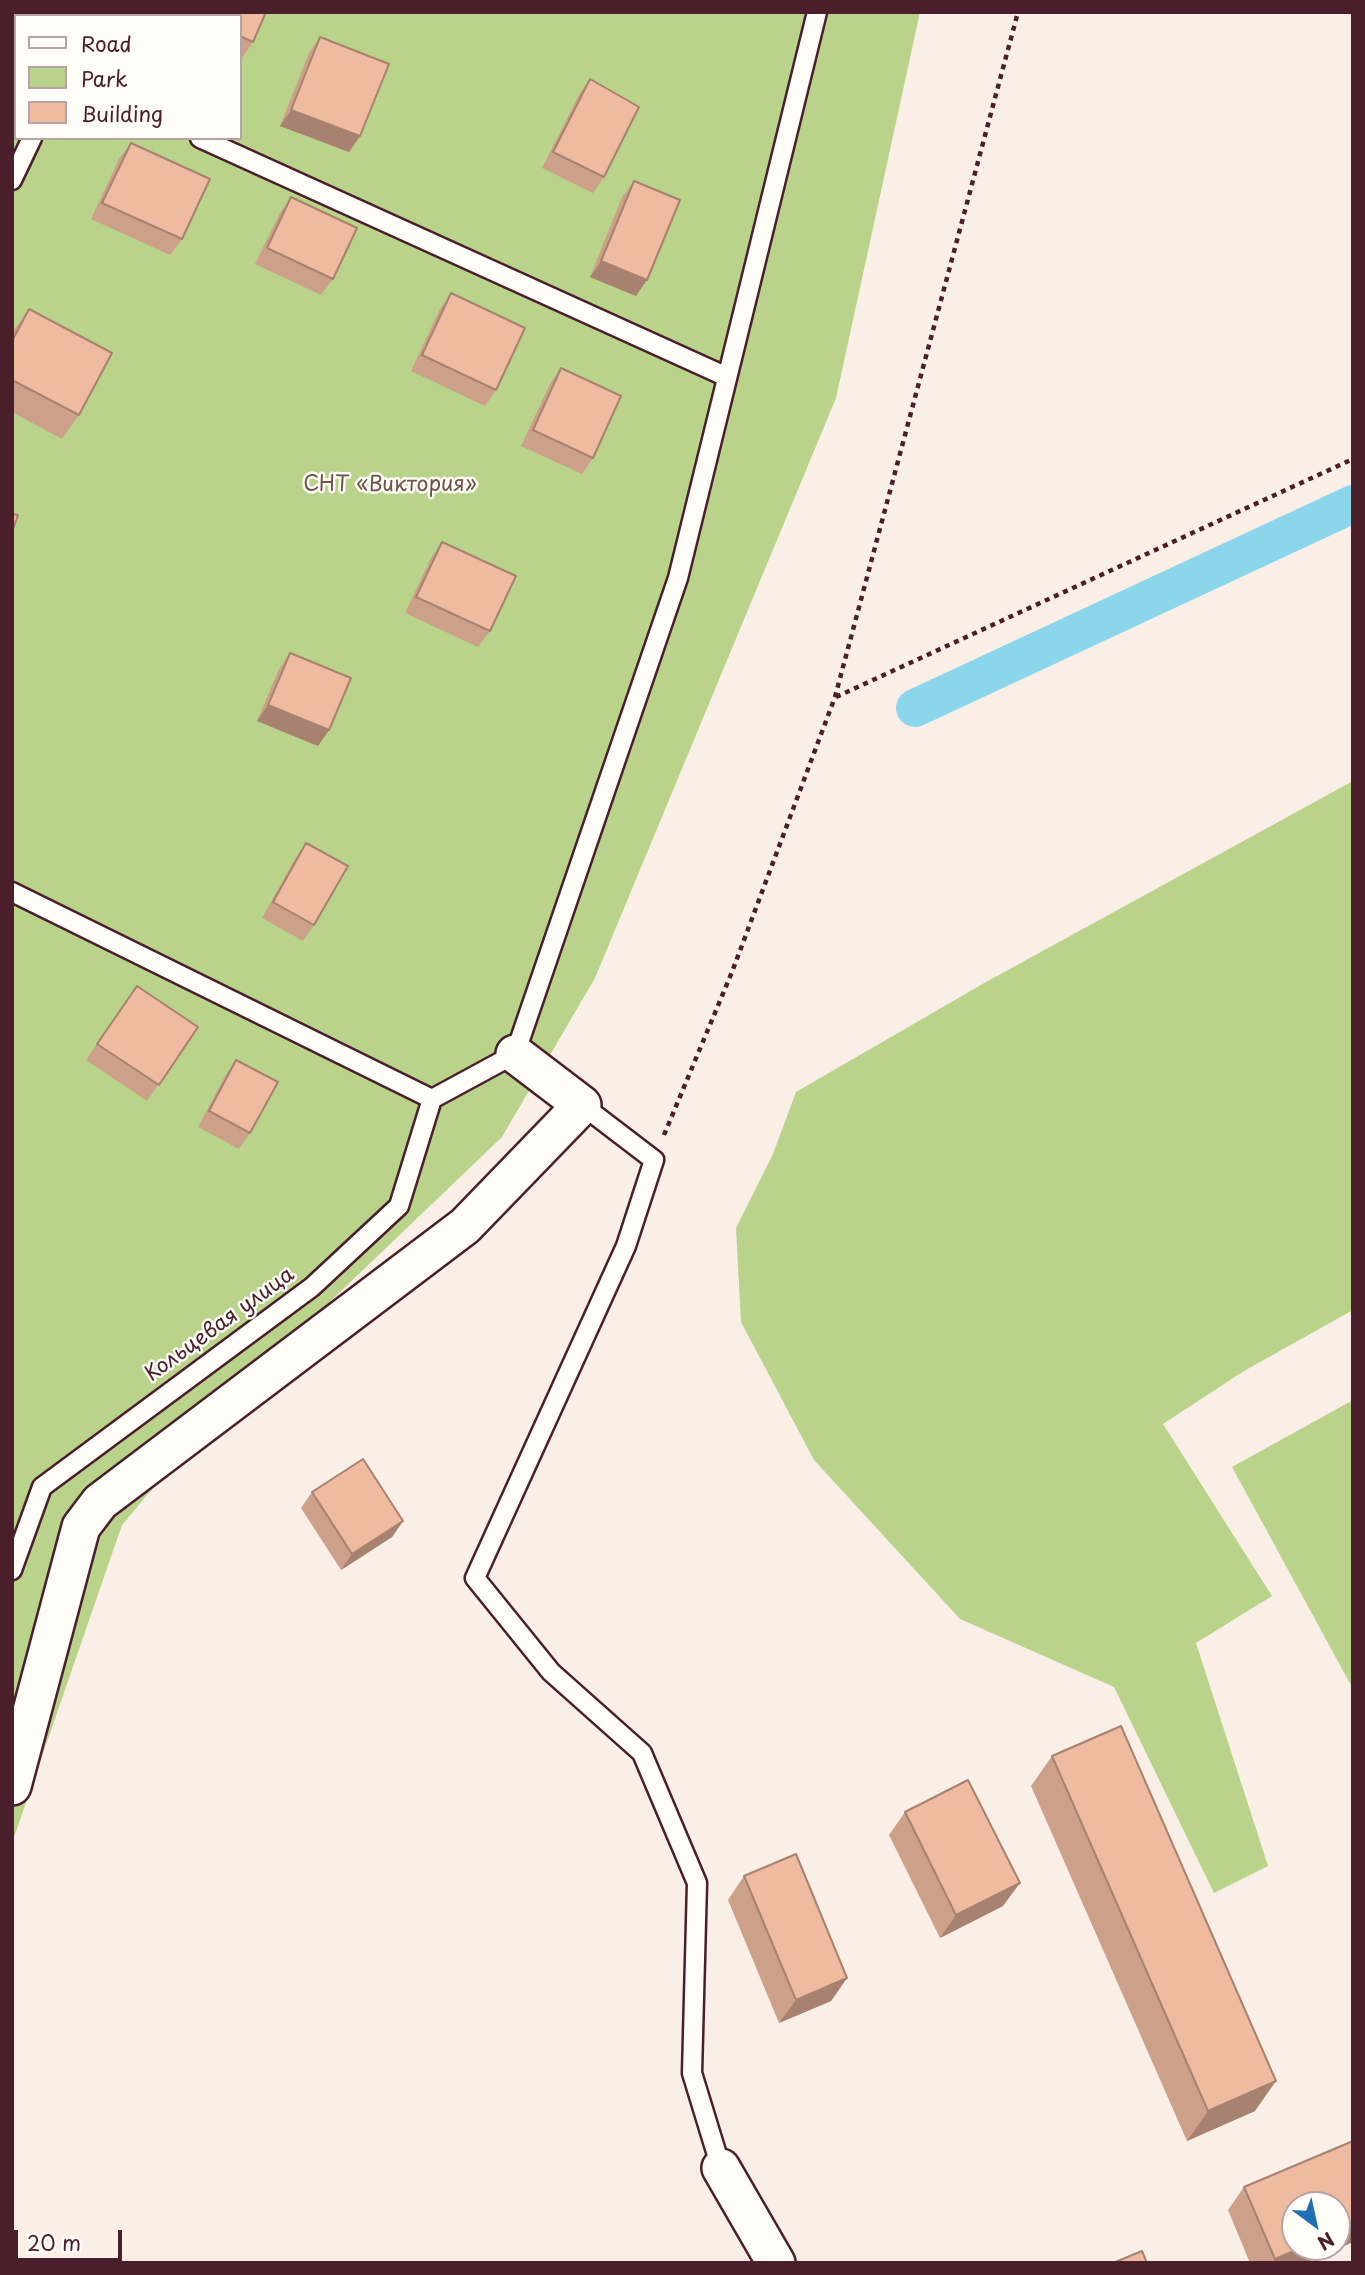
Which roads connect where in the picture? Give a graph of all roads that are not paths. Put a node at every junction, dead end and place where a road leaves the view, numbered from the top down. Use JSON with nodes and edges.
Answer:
{"nodes":[{"id":1,"x":817,"y":12,"type":"edge"},
{"id":2,"x":31,"y":140,"type":"edge"},
{"id":3,"x":204,"y":140,"type":"edge"},
{"id":4,"x":12,"y":180,"type":"edge"},
{"id":5,"x":727,"y":377,"type":"junction"},
{"id":6,"x":12,"y":892,"type":"edge"},
{"id":7,"x":515,"y":1054,"type":"junction"},
{"id":8,"x":432,"y":1099,"type":"junction"},
{"id":9,"x":582,"y":1105,"type":"junction"},
{"id":10,"x":16,"y":1547,"type":"edge"},
{"id":11,"x":12,"y":1570,"type":"edge"},
{"id":12,"x":12,"y":1786,"type":"edge"},
{"id":13,"x":721,"y":2168,"type":"joint"},
{"id":14,"x":776,"y":2263,"type":"edge"}],
"edges":[{"from":1,"to":5,"type":"lane"},
{"from":2,"to":4,"type":"lane"},
{"from":3,"to":5,"type":"lane"},
{"from":5,"to":7,"type":"lane"},
{"from":6,"to":8,"type":"lane"},
{"from":7,"to":8,"type":"lane"},
{"from":7,"to":9,"type":"street"},
{"from":8,"to":10,"type":"lane","name":"Кольцевая улица"},
{"from":9,"to":12,"type":"street"},
{"from":9,"to":13,"type":"lane"},
{"from":10,"to":11,"type":"lane","name":"Кольцевая улица"},
{"from":13,"to":14,"type":"street"}]}
